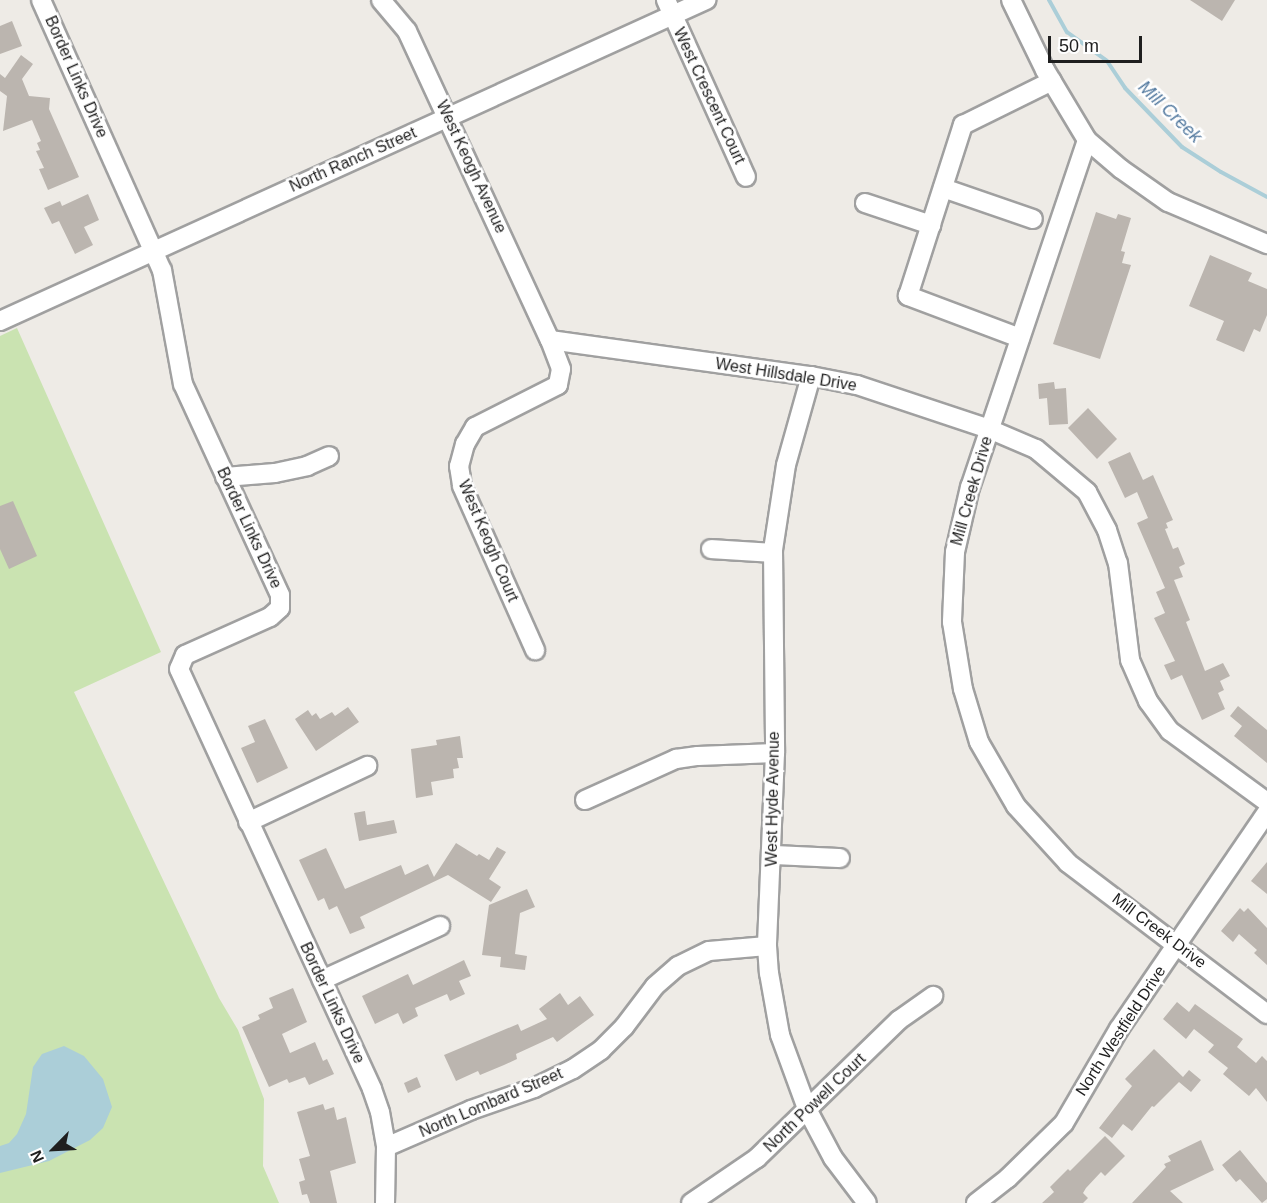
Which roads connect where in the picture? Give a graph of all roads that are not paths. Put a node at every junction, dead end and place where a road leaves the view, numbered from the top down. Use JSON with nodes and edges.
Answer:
{"nodes":[{"id":1,"x":41,"y":0,"type":"edge"},
{"id":2,"x":381,"y":0,"type":"edge"},
{"id":3,"x":706,"y":0,"type":"edge"},
{"id":4,"x":1011,"y":0,"type":"edge"},
{"id":5,"x":669,"y":8,"type":"edge"},
{"id":6,"x":1052,"y":81,"type":"junction"},
{"id":7,"x":448,"y":117,"type":"junction"},
{"id":8,"x":1087,"y":140,"type":"junction"},
{"id":9,"x":746,"y":177,"type":"dead end"},
{"id":10,"x":943,"y":188,"type":"junction"},
{"id":11,"x":866,"y":203,"type":"dead end"},
{"id":12,"x":1033,"y":219,"type":"dead end"},
{"id":13,"x":931,"y":225,"type":"junction"},
{"id":14,"x":1267,"y":244,"type":"edge"},
{"id":15,"x":154,"y":251,"type":"junction"},
{"id":16,"x":0,"y":321,"type":"edge"},
{"id":17,"x":1020,"y":338,"type":"junction"},
{"id":18,"x":550,"y":340,"type":"junction"},
{"id":19,"x":811,"y":376,"type":"junction"},
{"id":20,"x":989,"y":429,"type":"junction"},
{"id":21,"x":328,"y":456,"type":"dead end"},
{"id":22,"x":225,"y":477,"type":"junction"},
{"id":23,"x":711,"y":549,"type":"dead end"},
{"id":24,"x":773,"y":553,"type":"junction"},
{"id":25,"x":535,"y":650,"type":"dead end"},
{"id":26,"x":775,"y":753,"type":"junction"},
{"id":27,"x":367,"y":766,"type":"dead end"},
{"id":28,"x":585,"y":800,"type":"dead end"},
{"id":29,"x":1267,"y":802,"type":"edge"},
{"id":30,"x":1267,"y":812,"type":"edge"},
{"id":31,"x":248,"y":822,"type":"junction"},
{"id":32,"x":773,"y":855,"type":"junction"},
{"id":33,"x":840,"y":858,"type":"dead end"},
{"id":34,"x":440,"y":926,"type":"dead end"},
{"id":35,"x":1177,"y":945,"type":"junction"},
{"id":36,"x":767,"y":946,"type":"junction"},
{"id":37,"x":322,"y":980,"type":"junction"},
{"id":38,"x":933,"y":996,"type":"dead end"},
{"id":39,"x":1267,"y":1014,"type":"edge"},
{"id":40,"x":808,"y":1111,"type":"junction"},
{"id":41,"x":386,"y":1147,"type":"junction"},
{"id":42,"x":385,"y":1203,"type":"edge"},
{"id":43,"x":691,"y":1203,"type":"edge"},
{"id":44,"x":867,"y":1203,"type":"edge"},
{"id":45,"x":976,"y":1203,"type":"edge"}],
"edges":[{"from":1,"to":15,"type":"street","name":"Border Links Drive"},
{"from":2,"to":7,"type":"street","name":"West Keogh Avenue"},
{"from":3,"to":5,"type":"street","name":"North Ranch Street"},
{"from":4,"to":6,"type":"street"},
{"from":5,"to":7,"type":"street","name":"North Ranch Street"},
{"from":5,"to":9,"type":"street","name":"West Crescent Court"},
{"from":6,"to":8,"type":"street"},
{"from":6,"to":10,"type":"street"},
{"from":7,"to":15,"type":"street","name":"North Ranch Street"},
{"from":7,"to":18,"type":"street","name":"West Keogh Avenue"},
{"from":8,"to":14,"type":"street"},
{"from":8,"to":17,"type":"street","name":"Mill Creek Drive"},
{"from":10,"to":12,"type":"street"},
{"from":10,"to":13,"type":"street"},
{"from":11,"to":13,"type":"street"},
{"from":13,"to":17,"type":"street"},
{"from":15,"to":16,"type":"street","name":"North Ranch Street"},
{"from":15,"to":22,"type":"street","name":"Border Links Drive"},
{"from":17,"to":20,"type":"street","name":"Mill Creek Drive"},
{"from":18,"to":19,"type":"street","name":"West Hillsdale Drive"},
{"from":18,"to":25,"type":"street","name":"West Keogh Court"},
{"from":19,"to":20,"type":"street","name":"West Hillsdale Drive"},
{"from":19,"to":24,"type":"street","name":"West Hyde Avenue"},
{"from":20,"to":29,"type":"street","name":"West Hillsdale Drive"},
{"from":20,"to":35,"type":"street","name":"Mill Creek Drive"},
{"from":21,"to":22,"type":"street"},
{"from":22,"to":31,"type":"street","name":"Border Links Drive"},
{"from":23,"to":24,"type":"street"},
{"from":24,"to":26,"type":"street","name":"West Hyde Avenue"},
{"from":26,"to":28,"type":"street"},
{"from":26,"to":32,"type":"street","name":"West Hyde Avenue"},
{"from":27,"to":31,"type":"street"},
{"from":30,"to":35,"type":"street","name":"North Westfield Drive"},
{"from":31,"to":37,"type":"street","name":"Border Links Drive"},
{"from":32,"to":33,"type":"street"},
{"from":32,"to":36,"type":"street","name":"West Hyde Avenue"},
{"from":34,"to":37,"type":"street"},
{"from":35,"to":39,"type":"street","name":"Mill Creek Drive"},
{"from":35,"to":45,"type":"street","name":"North Westfield Drive"},
{"from":36,"to":40,"type":"street","name":"West Hyde Avenue"},
{"from":36,"to":41,"type":"street","name":"North Lombard Street"},
{"from":37,"to":41,"type":"street","name":"Border Links Drive"},
{"from":38,"to":40,"type":"street","name":"North Powell Court"},
{"from":40,"to":43,"type":"street","name":"North Powell Court"},
{"from":40,"to":44,"type":"street","name":"West Hyde Avenue"},
{"from":41,"to":42,"type":"street","name":"Border Links Drive"}]}
